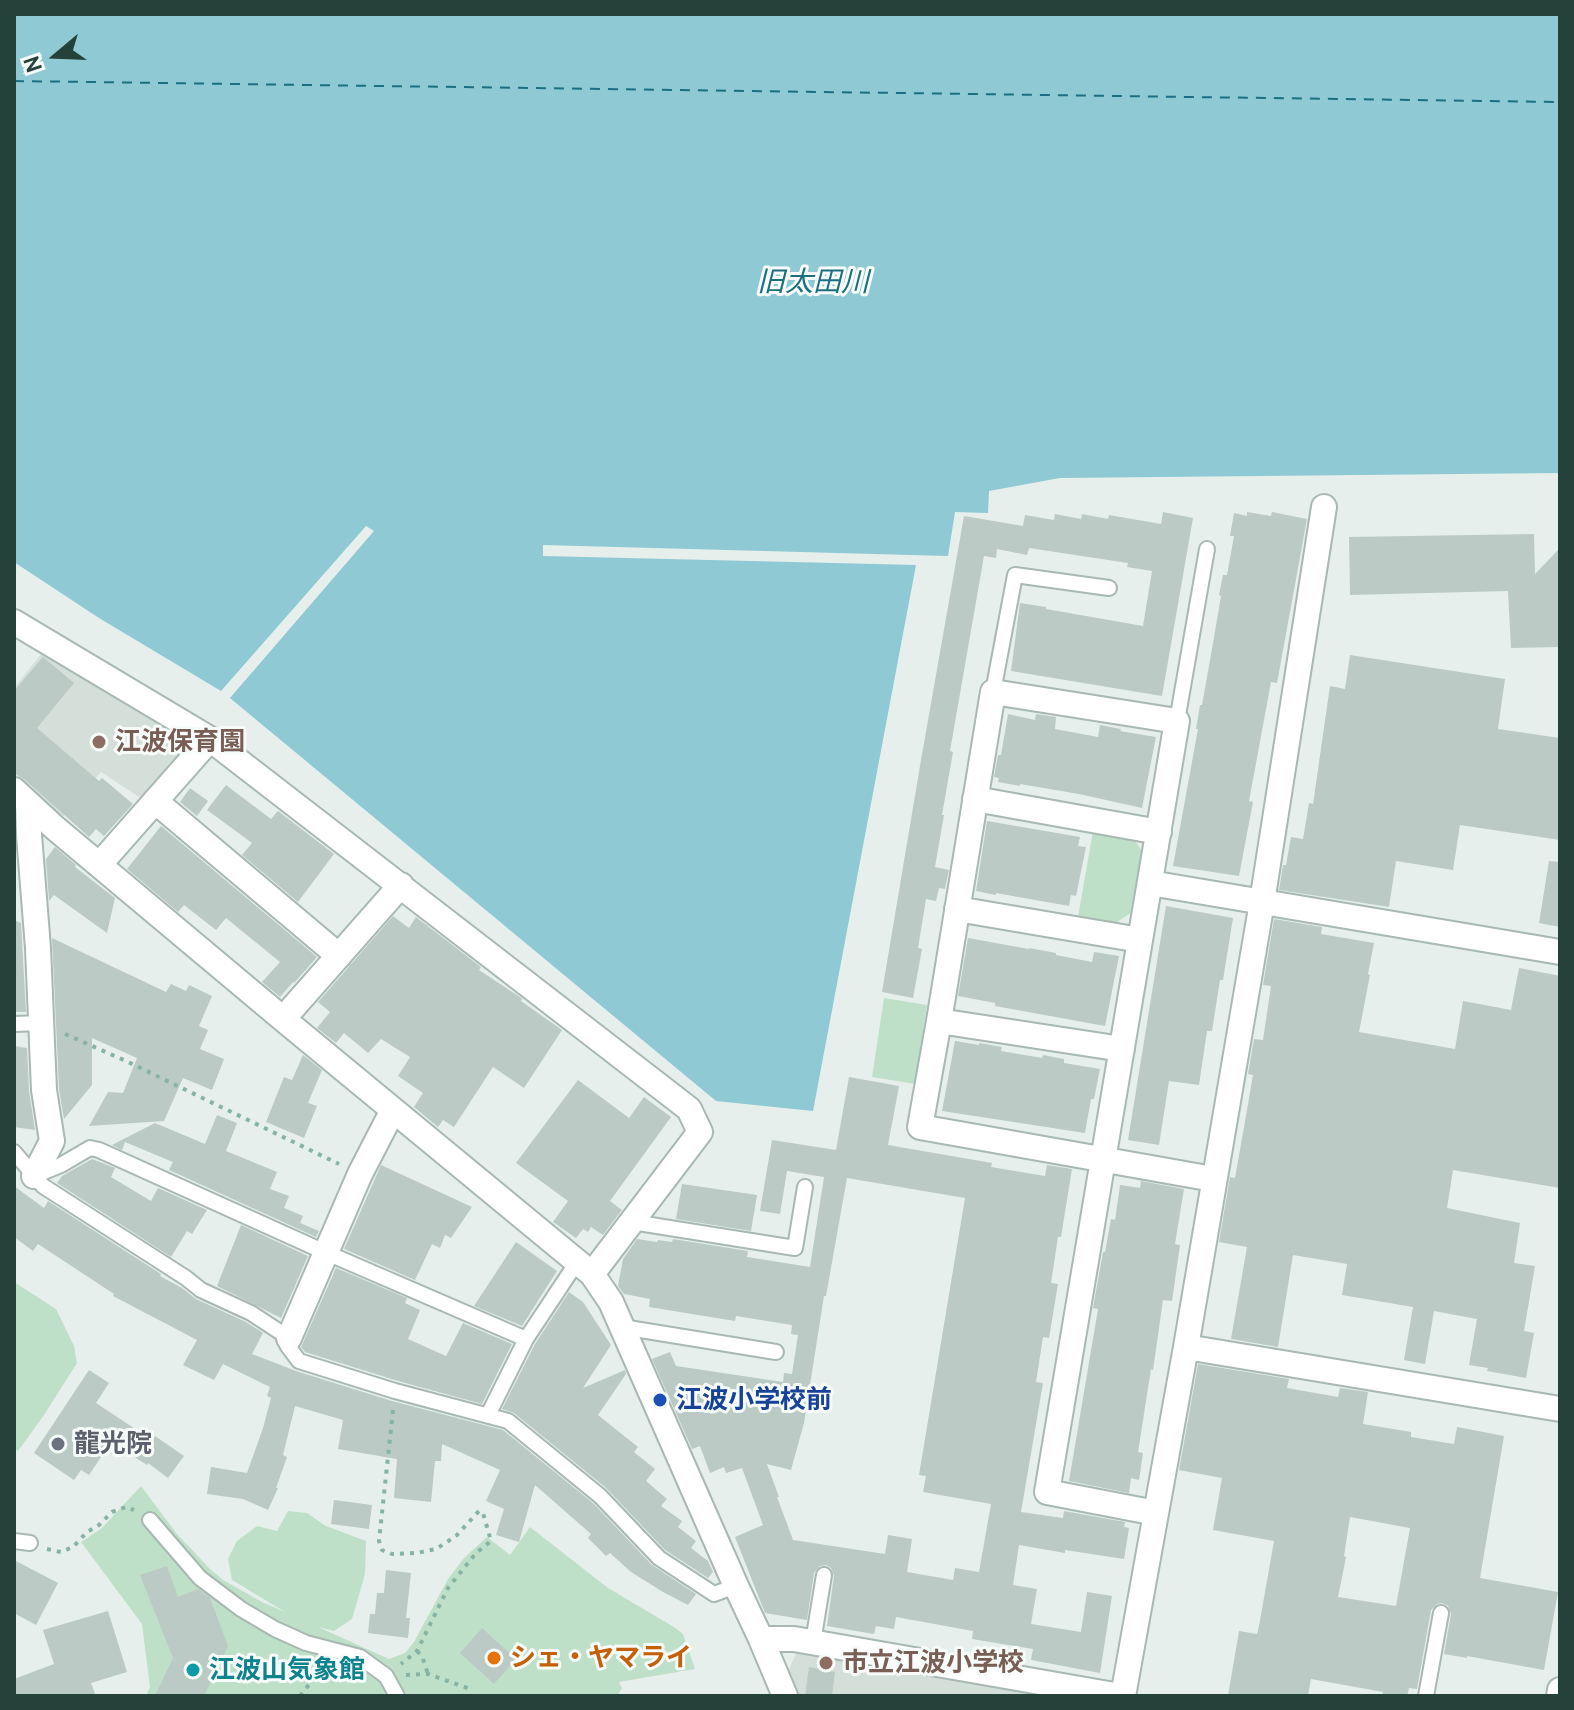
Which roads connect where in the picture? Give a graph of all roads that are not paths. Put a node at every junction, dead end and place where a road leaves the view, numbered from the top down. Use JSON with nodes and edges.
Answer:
{"nodes":[{"id":1,"x":1324,"y":507,"type":"dead end"},
{"id":2,"x":1207,"y":549,"type":"dead end"},
{"id":3,"x":1109,"y":588,"type":"dead end"},
{"id":4,"x":14,"y":622,"type":"edge"},
{"id":5,"x":993,"y":692,"type":"junction"},
{"id":6,"x":1177,"y":721,"type":"junction"},
{"id":7,"x":210,"y":739,"type":"junction"},
{"id":8,"x":21,"y":796,"type":"edge"},
{"id":9,"x":975,"y":799,"type":"junction"},
{"id":10,"x":155,"y":801,"type":"junction"},
{"id":11,"x":1159,"y":832,"type":"junction"},
{"id":12,"x":23,"y":863,"type":"edge"},
{"id":13,"x":99,"y":865,"type":"junction"},
{"id":14,"x":1150,"y":883,"type":"junction"},
{"id":15,"x":401,"y":885,"type":"junction"},
{"id":16,"x":1262,"y":902,"type":"junction"},
{"id":17,"x":957,"y":909,"type":"junction"},
{"id":18,"x":1140,"y":940,"type":"junction"},
{"id":19,"x":1560,"y":952,"type":"edge"},
{"id":20,"x":339,"y":956,"type":"junction"},
{"id":21,"x":283,"y":1019,"type":"junction"},
{"id":22,"x":939,"y":1021,"type":"junction"},
{"id":23,"x":41,"y":1023,"type":"junction"},
{"id":24,"x":14,"y":1024,"type":"edge"},
{"id":25,"x":1122,"y":1049,"type":"junction"},
{"id":26,"x":393,"y":1110,"type":"junction"},
{"id":27,"x":14,"y":1152,"type":"edge"},
{"id":28,"x":1104,"y":1160,"type":"junction"},
{"id":29,"x":34,"y":1176,"type":"junction"},
{"id":30,"x":1213,"y":1179,"type":"junction"},
{"id":31,"x":805,"y":1187,"type":"dead end"},
{"id":32,"x":632,"y":1222,"type":"junction"},
{"id":33,"x":327,"y":1253,"type":"junction"},
{"id":34,"x":584,"y":1268,"type":"junction"},
{"id":35,"x":622,"y":1327,"type":"junction"},
{"id":36,"x":289,"y":1338,"type":"junction"},
{"id":37,"x":526,"y":1339,"type":"junction"},
{"id":38,"x":1186,"y":1347,"type":"junction"},
{"id":39,"x":776,"y":1352,"type":"dead end"},
{"id":40,"x":1560,"y":1409,"type":"edge"},
{"id":41,"x":488,"y":1415,"type":"junction"},
{"id":42,"x":1156,"y":1513,"type":"junction"},
{"id":43,"x":150,"y":1520,"type":"road end"},
{"id":44,"x":14,"y":1541,"type":"edge"},
{"id":45,"x":30,"y":1543,"type":"road end"},
{"id":46,"x":824,"y":1575,"type":"dead end"},
{"id":47,"x":736,"y":1586,"type":"junction"},
{"id":48,"x":1441,"y":1613,"type":"dead end"},
{"id":49,"x":761,"y":1639,"type":"junction"},
{"id":50,"x":813,"y":1642,"type":"junction"},
{"id":51,"x":1560,"y":1690,"type":"edge"},
{"id":52,"x":397,"y":1696,"type":"edge"},
{"id":53,"x":785,"y":1696,"type":"edge"},
{"id":54,"x":1121,"y":1696,"type":"edge"},
{"id":55,"x":1426,"y":1696,"type":"edge"},
{"id":56,"x":1559,"y":1696,"type":"edge"}],
"edges":[{"from":1,"to":16,"type":"street"},
{"from":2,"to":6,"type":"lane"},
{"from":3,"to":5,"type":"lane"},
{"from":4,"to":7,"type":"street"},
{"from":5,"to":6,"type":"street"},
{"from":5,"to":9,"type":"street"},
{"from":6,"to":11,"type":"street"},
{"from":7,"to":10,"type":"street"},
{"from":7,"to":15,"type":"street"},
{"from":8,"to":12,"type":"street"},
{"from":8,"to":13,"type":"street"},
{"from":9,"to":11,"type":"street"},
{"from":9,"to":17,"type":"street"},
{"from":10,"to":13,"type":"street"},
{"from":10,"to":20,"type":"street"},
{"from":11,"to":14,"type":"street"},
{"from":12,"to":23,"type":"street"},
{"from":13,"to":21,"type":"street"},
{"from":14,"to":16,"type":"street"},
{"from":14,"to":18,"type":"street"},
{"from":15,"to":20,"type":"street"},
{"from":15,"to":32,"type":"street"},
{"from":16,"to":19,"type":"street"},
{"from":16,"to":30,"type":"street"},
{"from":17,"to":18,"type":"street"},
{"from":17,"to":22,"type":"street"},
{"from":18,"to":25,"type":"street"},
{"from":20,"to":21,"type":"street"},
{"from":21,"to":26,"type":"street"},
{"from":22,"to":25,"type":"street"},
{"from":22,"to":28,"type":"street"},
{"from":23,"to":24,"type":"lane"},
{"from":23,"to":29,"type":"street"},
{"from":25,"to":28,"type":"street"},
{"from":26,"to":33,"type":"street"},
{"from":26,"to":34,"type":"street"},
{"from":27,"to":29,"type":"lane"},
{"from":28,"to":30,"type":"street"},
{"from":28,"to":42,"type":"street"},
{"from":29,"to":33,"type":"lane"},
{"from":29,"to":36,"type":"lane"},
{"from":30,"to":38,"type":"street"},
{"from":31,"to":32,"type":"lane"},
{"from":32,"to":34,"type":"street"},
{"from":33,"to":36,"type":"street"},
{"from":33,"to":37,"type":"lane"},
{"from":34,"to":35,"type":"street"},
{"from":34,"to":37,"type":"lane"},
{"from":35,"to":39,"type":"lane"},
{"from":35,"to":47,"type":"street"},
{"from":36,"to":41,"type":"lane"},
{"from":37,"to":41,"type":"lane"},
{"from":38,"to":40,"type":"street"},
{"from":38,"to":42,"type":"street"},
{"from":41,"to":47,"type":"lane"},
{"from":42,"to":54,"type":"street"},
{"from":43,"to":52,"type":"lane"},
{"from":44,"to":45,"type":"lane"},
{"from":46,"to":50,"type":"lane"},
{"from":47,"to":49,"type":"street"},
{"from":48,"to":55,"type":"lane"},
{"from":49,"to":50,"type":"street"},
{"from":49,"to":53,"type":"street"},
{"from":50,"to":54,"type":"street"},
{"from":51,"to":56,"type":"street"}]}
